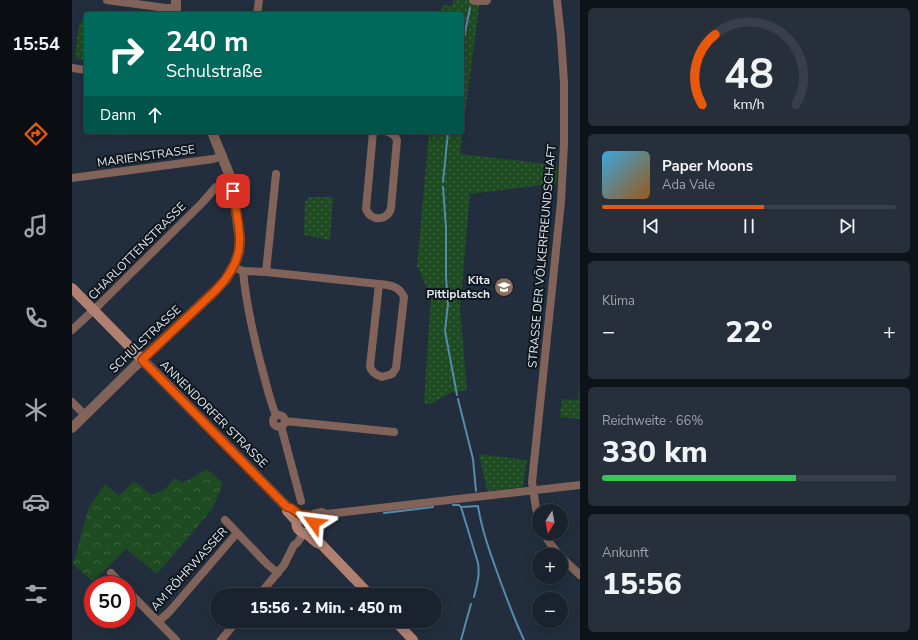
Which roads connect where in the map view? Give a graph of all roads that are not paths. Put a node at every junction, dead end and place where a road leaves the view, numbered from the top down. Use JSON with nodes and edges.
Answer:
{"nodes":[{"id":1,"x":107,"y":0,"type":"edge"},
{"id":2,"x":259,"y":0,"type":"edge"},
{"id":3,"x":474,"y":0,"type":"edge"},
{"id":4,"x":486,"y":0,"type":"edge"},
{"id":5,"x":557,"y":0,"type":"edge"},
{"id":6,"x":176,"y":7,"type":"edge"},
{"id":7,"x":160,"y":11,"type":"edge"},
{"id":8,"x":257,"y":12,"type":"edge"},
{"id":9,"x":72,"y":68,"type":"edge"},
{"id":10,"x":84,"y":70,"type":"edge"},
{"id":11,"x":213,"y":134,"type":"edge"},
{"id":12,"x":373,"y":134,"type":"edge"},
{"id":13,"x":393,"y":134,"type":"edge"},
{"id":14,"x":223,"y":156,"type":"junction"},
{"id":15,"x":276,"y":174,"type":"dead end"},
{"id":16,"x":72,"y":178,"type":"edge"},
{"id":17,"x":216,"y":187,"type":"dead end"},
{"id":18,"x":238,"y":269,"type":"junction"},
{"id":19,"x":266,"y":272,"type":"junction"},
{"id":20,"x":379,"y":284,"type":"junction"},
{"id":21,"x":72,"y":288,"type":"edge"},
{"id":22,"x":94,"y":310,"type":"junction"},
{"id":23,"x":72,"y":330,"type":"edge"},
{"id":24,"x":142,"y":360,"type":"junction"},
{"id":25,"x":72,"y":402,"type":"edge"},
{"id":26,"x":81,"y":411,"type":"dead end"},
{"id":27,"x":283,"y":423,"type":"junction"},
{"id":28,"x":72,"y":428,"type":"edge"},
{"id":29,"x":394,"y":432,"type":"dead end"},
{"id":30,"x":580,"y":485,"type":"edge"},
{"id":31,"x":533,"y":490,"type":"junction"},
{"id":32,"x":301,"y":501,"type":"dead end"},
{"id":33,"x":536,"y":504,"type":"edge"},
{"id":34,"x":225,"y":520,"type":"dead end"},
{"id":35,"x":305,"y":525,"type":"junction"},
{"id":36,"x":237,"y":533,"type":"junction"},
{"id":37,"x":568,"y":564,"type":"edge"},
{"id":38,"x":111,"y":573,"type":"dead end"},
{"id":39,"x":278,"y":573,"type":"junction"},
{"id":40,"x":580,"y":575,"type":"edge"},
{"id":41,"x":114,"y":576,"type":"edge"},
{"id":42,"x":265,"y":588,"type":"edge"},
{"id":43,"x":363,"y":588,"type":"edge"},
{"id":44,"x":136,"y":599,"type":"edge"},
{"id":45,"x":158,"y":622,"type":"junction"},
{"id":46,"x":231,"y":628,"type":"edge"},
{"id":47,"x":402,"y":628,"type":"edge"},
{"id":48,"x":176,"y":640,"type":"edge"},
{"id":49,"x":221,"y":640,"type":"edge"},
{"id":50,"x":413,"y":640,"type":"edge"}],
"edges":[{"from":1,"to":7,"type":"street"},
{"from":2,"to":8,"type":"street"},
{"from":3,"to":4,"type":"street"},
{"from":5,"to":31,"type":"street","name":"STRASSE DER VÖLKERFREUNDSCHAFT"},
{"from":6,"to":7,"type":"street"},
{"from":9,"to":10,"type":"street"},
{"from":11,"to":14,"type":"street","name":"SCHULSTRASSE"},
{"from":12,"to":13,"type":"street"},
{"from":14,"to":16,"type":"street","name":"MARIENSTRASSE"},
{"from":14,"to":18,"type":"street","name":"SCHULSTRASSE"},
{"from":15,"to":19,"type":"street"},
{"from":17,"to":22,"type":"street","name":"CHARLOTTENSTRASSE"},
{"from":18,"to":19,"type":"street"},
{"from":18,"to":24,"type":"street","name":"SCHULSTRASSE"},
{"from":18,"to":27,"type":"street"},
{"from":19,"to":20,"type":"street"},
{"from":20,"to":20,"type":"street"},
{"from":21,"to":22,"type":"main road","name":"ANNENDORFER STRASSE"},
{"from":22,"to":23,"type":"street","name":"CHARLOTTENSTRASSE"},
{"from":22,"to":24,"type":"main road","name":"ANNENDORFER STRASSE"},
{"from":24,"to":28,"type":"street","name":"SCHULSTRASSE"},
{"from":24,"to":35,"type":"main road","name":"ANNENDORFER STRASSE"},
{"from":25,"to":26,"type":"street"},
{"from":27,"to":29,"type":"street"},
{"from":27,"to":32,"type":"street"},
{"from":30,"to":31,"type":"street"},
{"from":31,"to":33,"type":"street","name":"STRASSE DER VÖLKERFREUNDSCHAFT"},
{"from":31,"to":35,"type":"street"},
{"from":34,"to":36,"type":"street","name":"AM RÖHRWASSER"},
{"from":35,"to":39,"type":"street"},
{"from":35,"to":43,"type":"main road","name":"ANNENDORFER STRASSE"},
{"from":36,"to":39,"type":"street","name":"AM RÖHRWASSER"},
{"from":36,"to":45,"type":"street","name":"AM RÖHRWASSER"},
{"from":37,"to":40,"type":"street"},
{"from":38,"to":41,"type":"street"},
{"from":39,"to":42,"type":"street"},
{"from":44,"to":45,"type":"street","name":"AM RÖHRWASSER"},
{"from":45,"to":48,"type":"street","name":"AM RÖHRWASSER"},
{"from":46,"to":49,"type":"street"},
{"from":47,"to":50,"type":"main road"}]}
